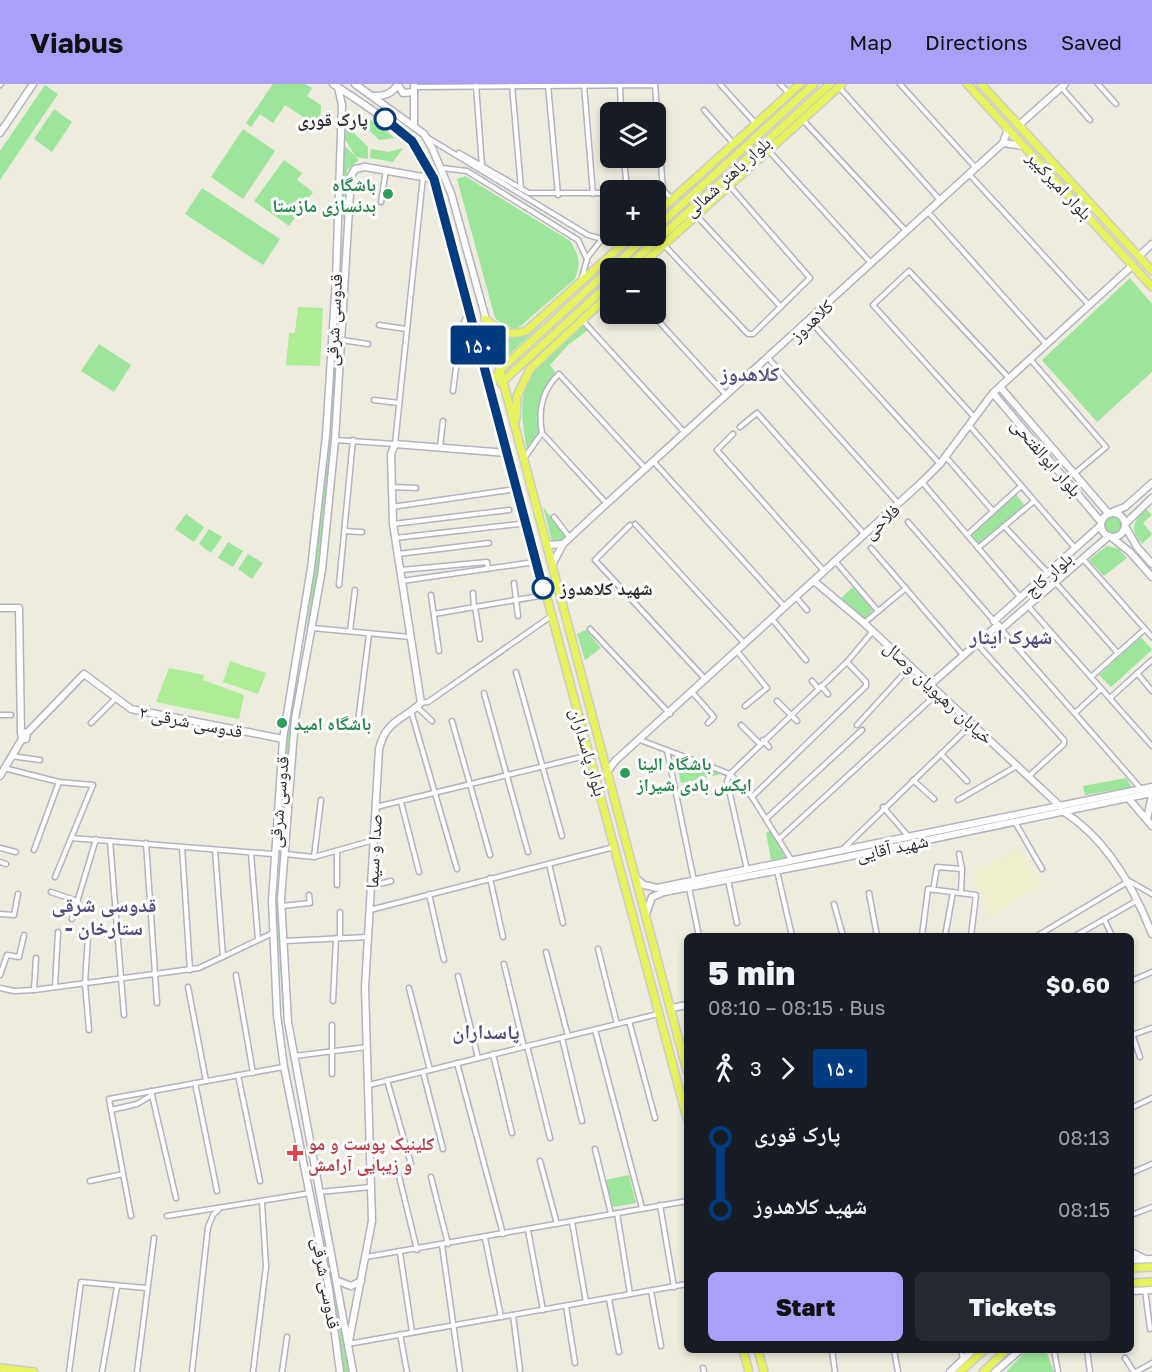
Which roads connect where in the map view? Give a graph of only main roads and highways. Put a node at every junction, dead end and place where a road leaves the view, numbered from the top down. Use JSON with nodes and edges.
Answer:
{"nodes":[{"id":1,"x":800,"y":84,"type":"edge"},
{"id":2,"x":814,"y":84,"type":"edge"},
{"id":3,"x":830,"y":84,"type":"edge"},
{"id":4,"x":967,"y":84,"type":"edge"},
{"id":5,"x":981,"y":84,"type":"edge"},
{"id":6,"x":840,"y":86,"type":"edge"},
{"id":7,"x":745,"y":144,"type":"junction"},
{"id":8,"x":722,"y":154,"type":"junction"},
{"id":9,"x":666,"y":204,"type":"edge"},
{"id":10,"x":666,"y":219,"type":"edge"},
{"id":11,"x":681,"y":229,"type":"junction"},
{"id":12,"x":666,"y":231,"type":"edge"},
{"id":13,"x":666,"y":237,"type":"edge"},
{"id":14,"x":621,"y":246,"type":"edge"},
{"id":15,"x":635,"y":246,"type":"edge"},
{"id":16,"x":650,"y":246,"type":"edge"},
{"id":17,"x":623,"y":258,"type":"edge"},
{"id":18,"x":637,"y":258,"type":"edge"},
{"id":19,"x":649,"y":258,"type":"edge"},
{"id":20,"x":1152,"y":271,"type":"edge"},
{"id":21,"x":600,"y":279,"type":"edge"},
{"id":22,"x":1152,"y":287,"type":"edge"},
{"id":23,"x":600,"y":293,"type":"edge"},
{"id":24,"x":600,"y":303,"type":"edge"},
{"id":25,"x":575,"y":314,"type":"junction"},
{"id":26,"x":561,"y":315,"type":"junction"},
{"id":27,"x":485,"y":319,"type":"road end"},
{"id":28,"x":541,"y":320,"type":"junction"},
{"id":29,"x":564,"y":337,"type":"junction"},
{"id":30,"x":548,"y":339,"type":"junction"},
{"id":31,"x":500,"y":370,"type":"junction"},
{"id":32,"x":502,"y":383,"type":"junction"},
{"id":33,"x":490,"y":386,"type":"junction"},
{"id":34,"x":516,"y":428,"type":"junction"},
{"id":35,"x":578,"y":659,"type":"junction"},
{"id":36,"x":564,"y":664,"type":"junction"},
{"id":37,"x":684,"y":1059,"type":"edge"},
{"id":38,"x":684,"y":1107,"type":"edge"},
{"id":39,"x":1152,"y":1267,"type":"edge"},
{"id":40,"x":1134,"y":1268,"type":"edge"},
{"id":41,"x":1152,"y":1282,"type":"edge"},
{"id":42,"x":1134,"y":1283,"type":"edge"},
{"id":43,"x":744,"y":1353,"type":"edge"},
{"id":44,"x":759,"y":1353,"type":"edge"},
{"id":45,"x":981,"y":1353,"type":"edge"},
{"id":46,"x":1003,"y":1353,"type":"edge"},
{"id":47,"x":0,"y":1368,"type":"edge"},
{"id":48,"x":34,"y":1372,"type":"edge"},
{"id":49,"x":749,"y":1372,"type":"edge"},
{"id":50,"x":764,"y":1372,"type":"edge"},
{"id":51,"x":960,"y":1372,"type":"edge"},
{"id":52,"x":983,"y":1372,"type":"edge"}],
"edges":[{"from":1,"to":8,"type":"main road"},
{"from":2,"to":7,"type":"main road","name":"بلوار باهنر شمالی"},
{"from":3,"to":12,"type":"main road","name":"بلوار باهنر شمالی"},
{"from":4,"to":22,"type":"main road","name":"بلوار امیرکبیر"},
{"from":5,"to":20,"type":"main road","name":"بلوار امیرکبیر"},
{"from":6,"to":11,"type":"main road"},
{"from":7,"to":8,"type":"main road"},
{"from":7,"to":10,"type":"main road","name":"بلوار باهنر شمالی"},
{"from":8,"to":9,"type":"main road"},
{"from":11,"to":13,"type":"main road"},
{"from":11,"to":19,"type":"main road"},
{"from":14,"to":28,"type":"main road"},
{"from":15,"to":17,"type":"main road"},
{"from":16,"to":18,"type":"main road","name":"بلوار باهنر شمالی"},
{"from":21,"to":26,"type":"main road"},
{"from":23,"to":25,"type":"main road"},
{"from":24,"to":29,"type":"main road"},
{"from":25,"to":29,"type":"main road"},
{"from":25,"to":30,"type":"main road"},
{"from":26,"to":28,"type":"main road"},
{"from":26,"to":31,"type":"main road"},
{"from":27,"to":28,"type":"main road"},
{"from":29,"to":30,"type":"main road"},
{"from":29,"to":34,"type":"main road"},
{"from":30,"to":32,"type":"main road"},
{"from":31,"to":32,"type":"main road","name":"بلوار پاسداران"},
{"from":31,"to":33,"type":"main road"},
{"from":32,"to":33,"type":"main road"},
{"from":32,"to":34,"type":"main road","name":"بلوار پاسداران"},
{"from":33,"to":36,"type":"main road","name":"بلوار پاسداران"},
{"from":34,"to":35,"type":"main road","name":"بلوار پاسداران"},
{"from":35,"to":36,"type":"main road"},
{"from":35,"to":37,"type":"main road","name":"بلوار پاسداران"},
{"from":36,"to":38,"type":"main road","name":"بلوار پاسداران"},
{"from":39,"to":40,"type":"main road"},
{"from":41,"to":42,"type":"main road"},
{"from":43,"to":49,"type":"main road"},
{"from":44,"to":50,"type":"main road"},
{"from":45,"to":51,"type":"main road"},
{"from":46,"to":52,"type":"main road"},
{"from":47,"to":48,"type":"main road"}]}
